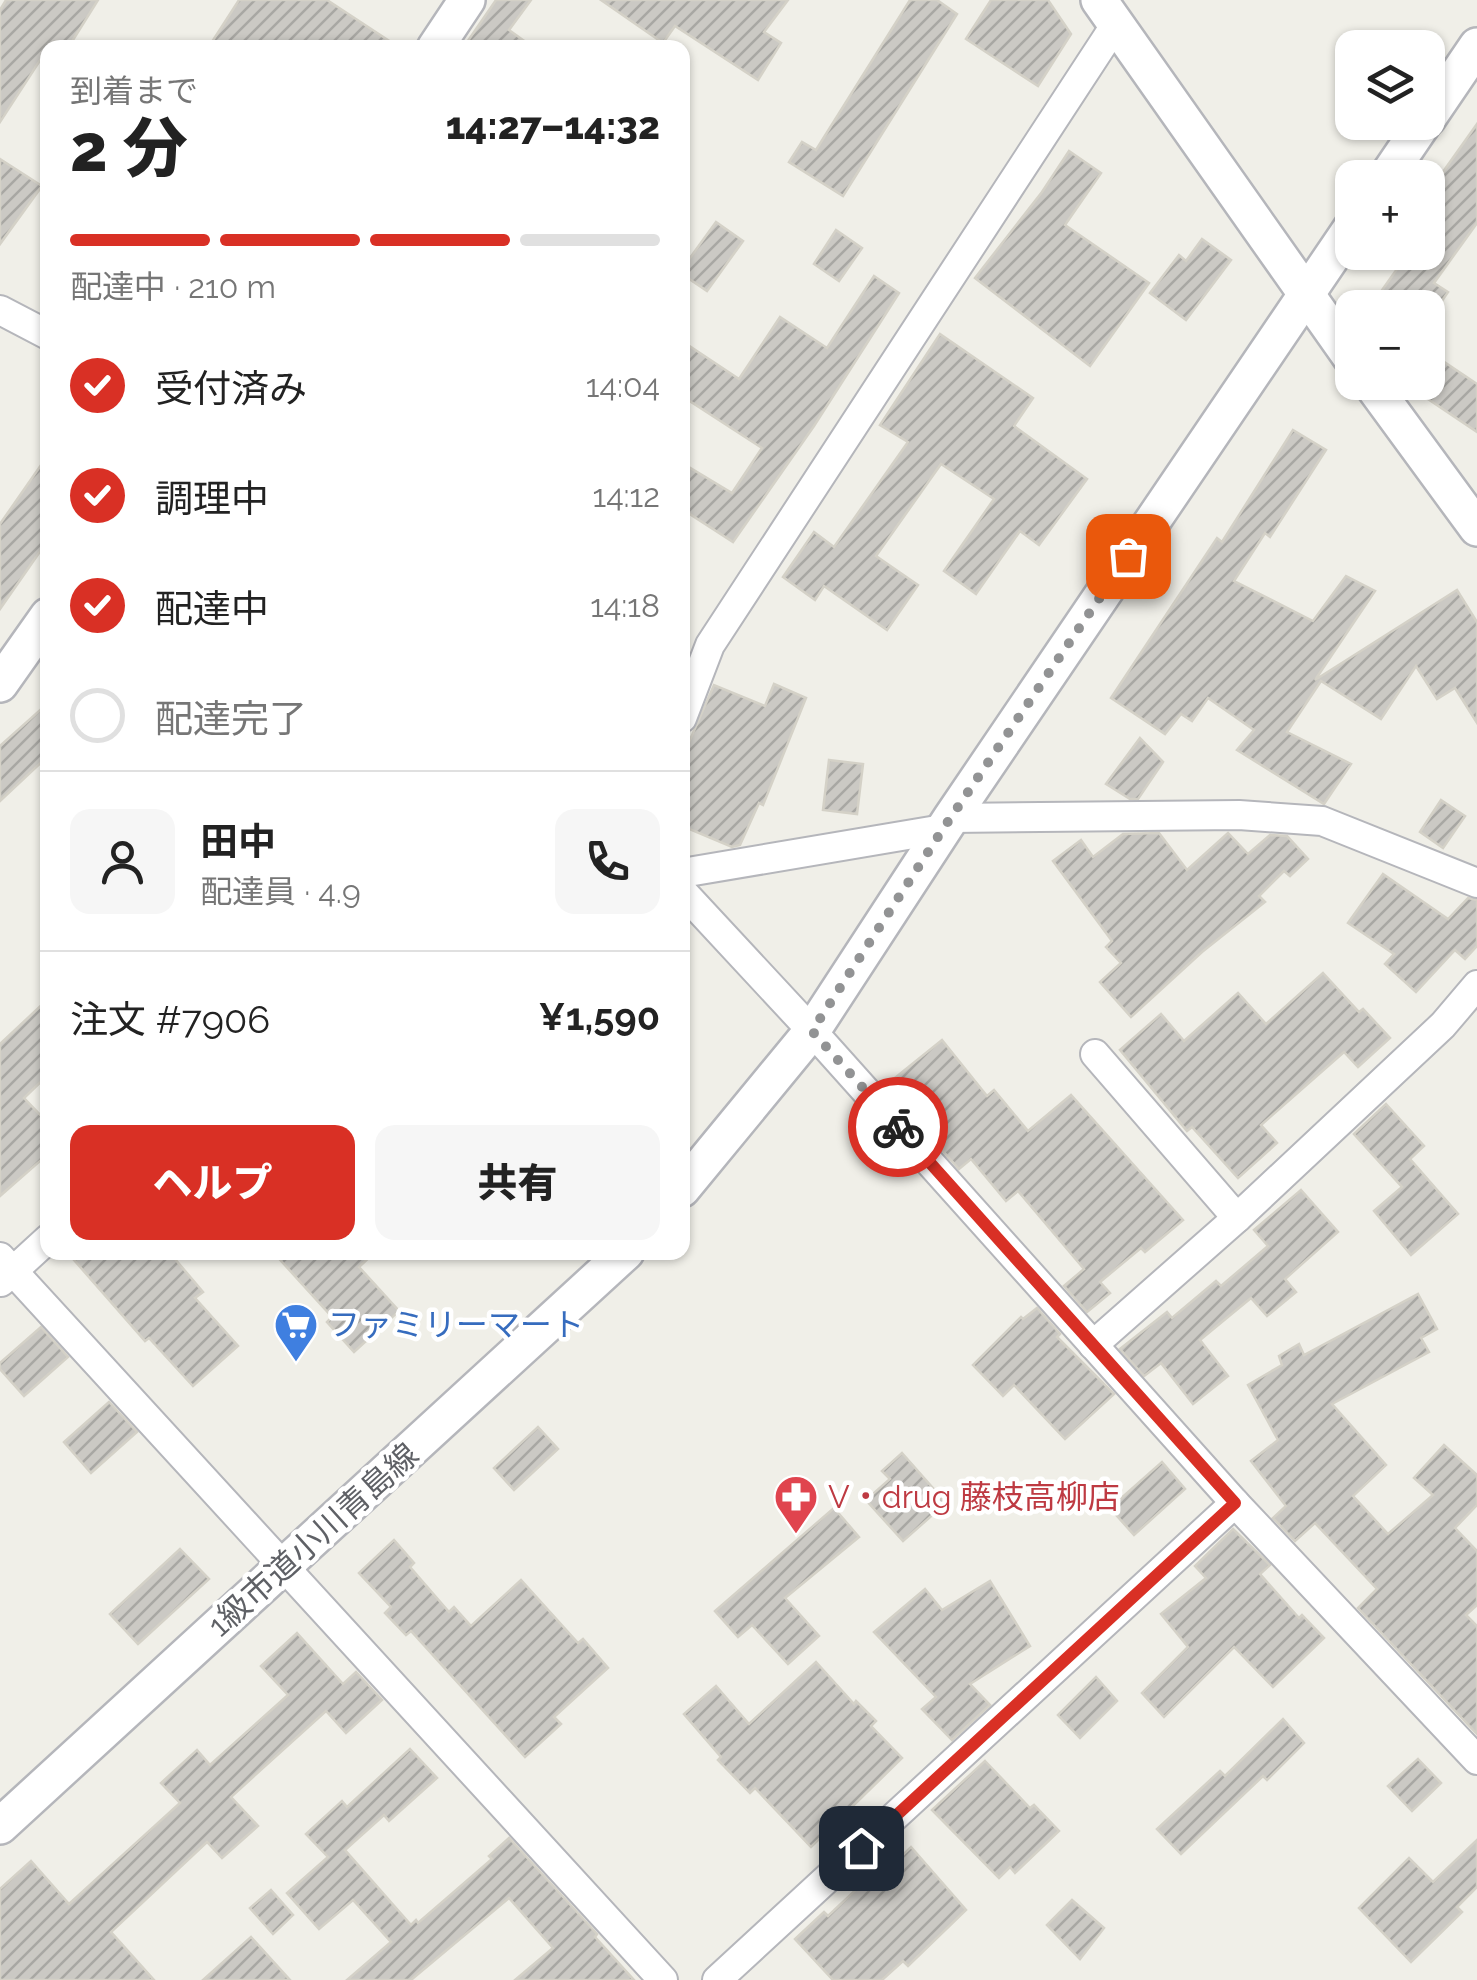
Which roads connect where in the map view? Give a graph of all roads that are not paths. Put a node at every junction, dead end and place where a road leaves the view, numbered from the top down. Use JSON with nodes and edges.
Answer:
{"nodes":[{"id":1,"x":467,"y":0,"type":"edge"},
{"id":2,"x":1108,"y":12,"type":"edge"},
{"id":3,"x":440,"y":40,"type":"edge"},
{"id":4,"x":1477,"y":46,"type":"edge"},
{"id":5,"x":1445,"y":92,"type":"edge"},
{"id":6,"x":1335,"y":252,"type":"edge"},
{"id":7,"x":1306,"y":295,"type":"junction"},
{"id":8,"x":0,"y":310,"type":"edge"},
{"id":9,"x":40,"y":331,"type":"edge"},
{"id":10,"x":1335,"y":335,"type":"edge"},
{"id":11,"x":1383,"y":400,"type":"edge"},
{"id":12,"x":1477,"y":528,"type":"edge"},
{"id":13,"x":40,"y":627,"type":"edge"},
{"id":14,"x":0,"y":684,"type":"edge"},
{"id":15,"x":690,"y":697,"type":"edge"},
{"id":16,"x":947,"y":824,"type":"junction"},
{"id":17,"x":690,"y":872,"type":"edge"},
{"id":18,"x":1477,"y":883,"type":"edge"},
{"id":19,"x":690,"y":900,"type":"edge"},
{"id":20,"x":1477,"y":985,"type":"edge"},
{"id":21,"x":812,"y":1031,"type":"junction"},
{"id":22,"x":1095,"y":1054,"type":"dead end"},
{"id":23,"x":690,"y":1179,"type":"edge"},
{"id":24,"x":1237,"y":1218,"type":"junction"},
{"id":25,"x":40,"y":1245,"type":"edge"},
{"id":26,"x":617,"y":1260,"type":"edge"},
{"id":27,"x":4,"y":1270,"type":"edge"},
{"id":28,"x":1093,"y":1345,"type":"junction"},
{"id":29,"x":1235,"y":1503,"type":"junction"},
{"id":30,"x":284,"y":1567,"type":"junction"},
{"id":31,"x":1477,"y":1760,"type":"edge"},
{"id":32,"x":0,"y":1826,"type":"edge"},
{"id":33,"x":663,"y":1980,"type":"edge"},
{"id":34,"x":717,"y":1980,"type":"edge"}],
"edges":[{"from":1,"to":3,"type":"street"},
{"from":2,"to":7,"type":"street"},
{"from":2,"to":15,"type":"street"},
{"from":4,"to":5,"type":"street"},
{"from":6,"to":7,"type":"street"},
{"from":7,"to":10,"type":"street"},
{"from":7,"to":16,"type":"street"},
{"from":8,"to":9,"type":"street"},
{"from":11,"to":12,"type":"street"},
{"from":13,"to":14,"type":"street"},
{"from":16,"to":17,"type":"street"},
{"from":16,"to":18,"type":"street"},
{"from":16,"to":21,"type":"street"},
{"from":19,"to":21,"type":"street"},
{"from":20,"to":24,"type":"street"},
{"from":21,"to":23,"type":"street"},
{"from":21,"to":28,"type":"street"},
{"from":22,"to":24,"type":"street"},
{"from":24,"to":28,"type":"street"},
{"from":25,"to":27,"type":"street"},
{"from":26,"to":30,"type":"street","name":"1級市道小川青島線"},
{"from":27,"to":30,"type":"street"},
{"from":28,"to":29,"type":"street"},
{"from":29,"to":31,"type":"street"},
{"from":29,"to":34,"type":"street"},
{"from":30,"to":32,"type":"street","name":"1級市道小川青島線"},
{"from":30,"to":33,"type":"street"}]}
